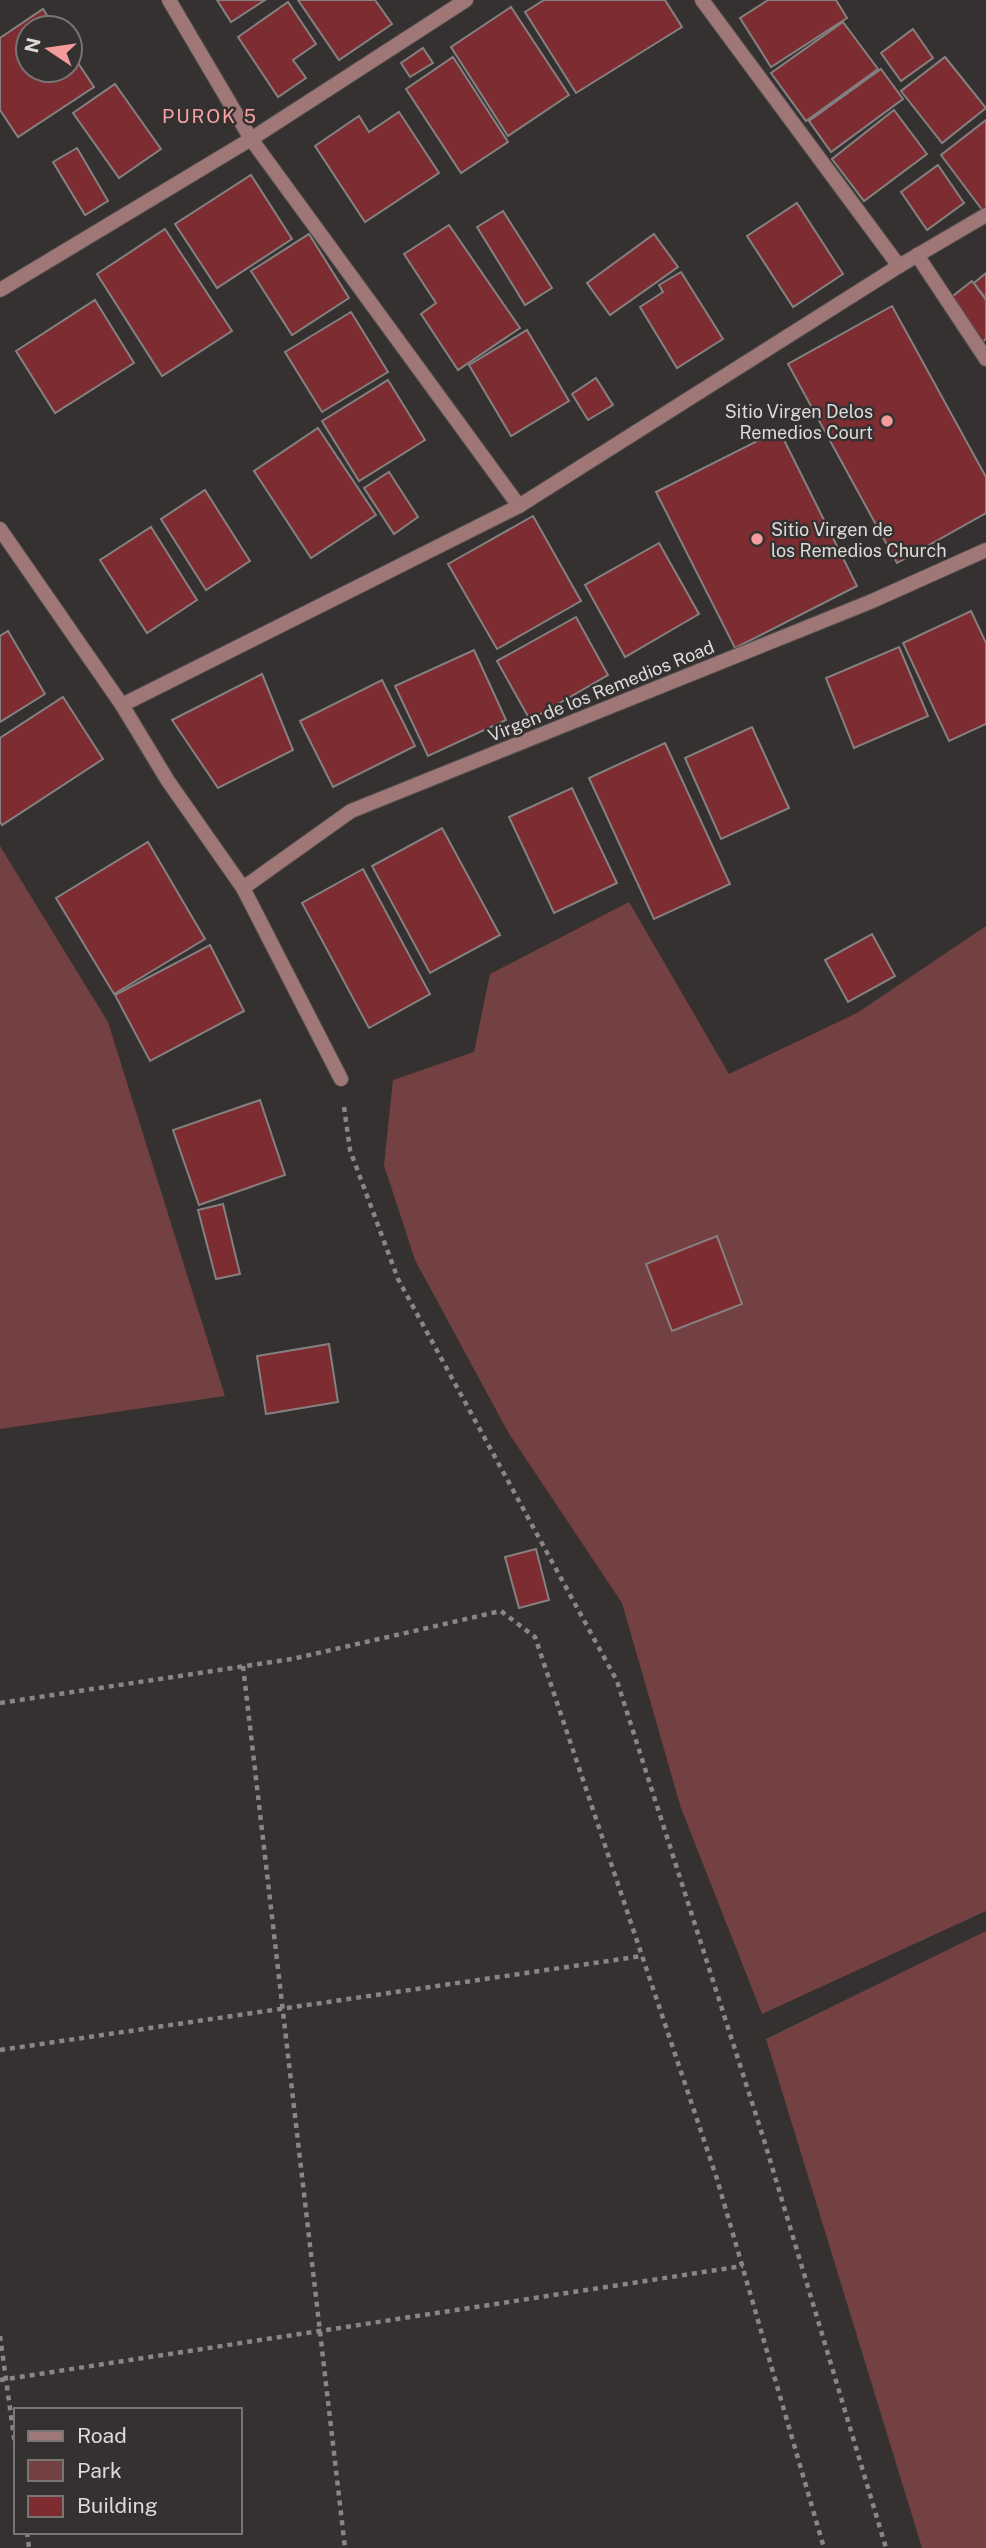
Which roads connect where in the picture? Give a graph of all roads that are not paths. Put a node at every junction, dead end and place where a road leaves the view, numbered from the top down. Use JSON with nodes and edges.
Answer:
{"nodes":[{"id":1,"x":169,"y":0,"type":"edge"},
{"id":2,"x":466,"y":0,"type":"edge"},
{"id":3,"x":702,"y":0,"type":"edge"},
{"id":4,"x":251,"y":139,"type":"junction"},
{"id":5,"x":986,"y":215,"type":"edge"},
{"id":6,"x":917,"y":255,"type":"junction"},
{"id":7,"x":899,"y":266,"type":"junction"},
{"id":8,"x":0,"y":290,"type":"edge"},
{"id":9,"x":986,"y":359,"type":"edge"},
{"id":10,"x":519,"y":506,"type":"junction"},
{"id":11,"x":0,"y":529,"type":"edge"},
{"id":12,"x":986,"y":550,"type":"edge"},
{"id":13,"x":122,"y":705,"type":"junction"},
{"id":14,"x":243,"y":888,"type":"junction"},
{"id":15,"x":341,"y":1079,"type":"road end"}],
"edges":[{"from":1,"to":4,"type":"street"},
{"from":2,"to":4,"type":"street"},
{"from":3,"to":7,"type":"street"},
{"from":4,"to":8,"type":"street"},
{"from":4,"to":10,"type":"street"},
{"from":5,"to":6,"type":"street"},
{"from":6,"to":7,"type":"street"},
{"from":6,"to":9,"type":"street"},
{"from":7,"to":10,"type":"street"},
{"from":10,"to":13,"type":"street"},
{"from":11,"to":13,"type":"street"},
{"from":12,"to":14,"type":"street","name":"Virgen de los Remedios Road"},
{"from":13,"to":14,"type":"street"},
{"from":14,"to":15,"type":"street"}]}
